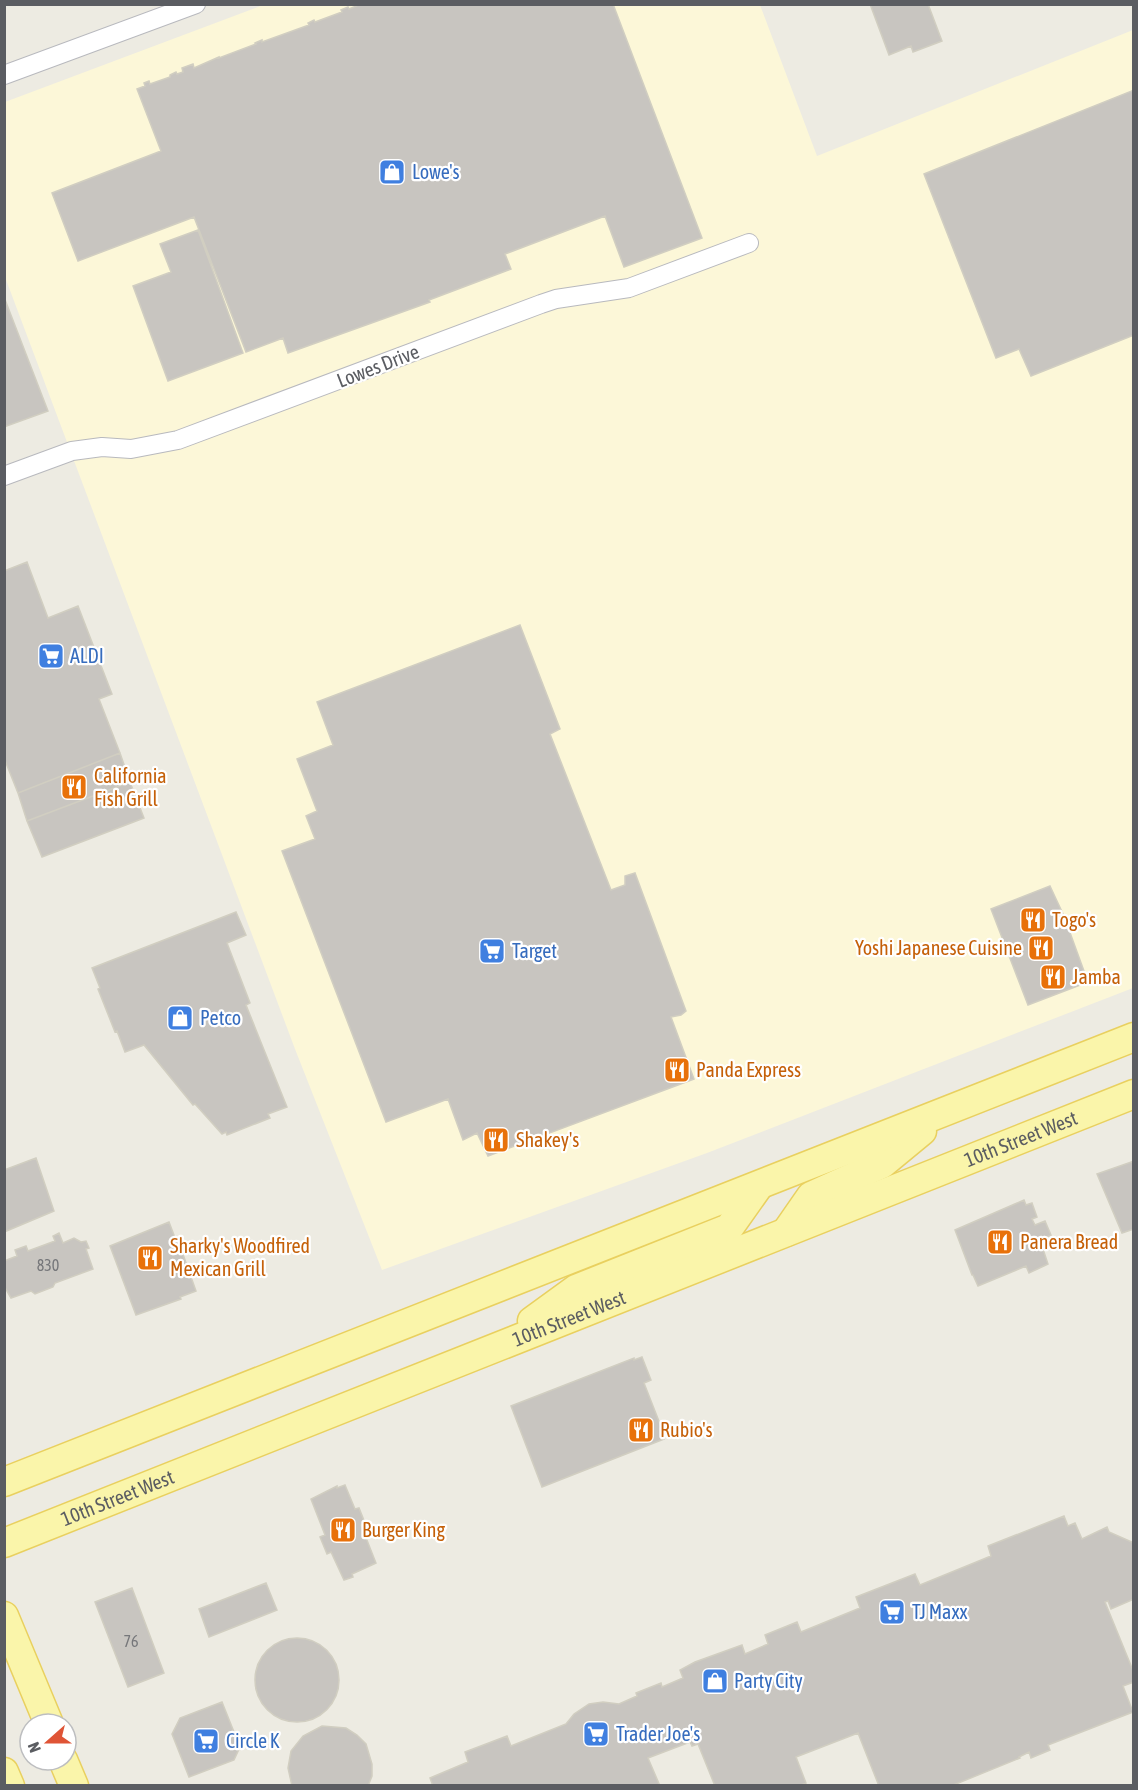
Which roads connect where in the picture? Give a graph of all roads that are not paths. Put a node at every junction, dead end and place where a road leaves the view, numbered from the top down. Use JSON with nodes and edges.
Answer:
{"nodes":[{"id":1,"x":196,"y":4,"type":"edge"},
{"id":2,"x":4,"y":75,"type":"edge"},
{"id":3,"x":749,"y":243,"type":"dead end"},
{"id":4,"x":4,"y":476,"type":"edge"},
{"id":5,"x":1134,"y":1037,"type":"edge"},
{"id":6,"x":1134,"y":1094,"type":"edge"},
{"id":7,"x":945,"y":1112,"type":"junction"},
{"id":8,"x":758,"y":1187,"type":"junction"},
{"id":9,"x":786,"y":1232,"type":"junction"},
{"id":10,"x":496,"y":1347,"type":"junction"},
{"id":11,"x":4,"y":1482,"type":"edge"},
{"id":12,"x":4,"y":1543,"type":"edge"},
{"id":13,"x":4,"y":1616,"type":"edge"},
{"id":14,"x":44,"y":1712,"type":"edge"},
{"id":15,"x":4,"y":1772,"type":"edge"},
{"id":16,"x":10,"y":1785,"type":"edge"}],
"edges":[{"from":1,"to":2,"type":"street"},
{"from":3,"to":4,"type":"street","name":"Lowes Drive"},
{"from":5,"to":7,"type":"main road"},
{"from":6,"to":9,"type":"main road","name":"10th Street West"},
{"from":7,"to":8,"type":"main road"},
{"from":7,"to":9,"type":"main road"},
{"from":8,"to":10,"type":"main road"},
{"from":8,"to":11,"type":"main road"},
{"from":9,"to":10,"type":"main road","name":"10th Street West"},
{"from":10,"to":12,"type":"main road","name":"10th Street West"},
{"from":13,"to":14,"type":"main road"},
{"from":15,"to":16,"type":"main road"}]}
